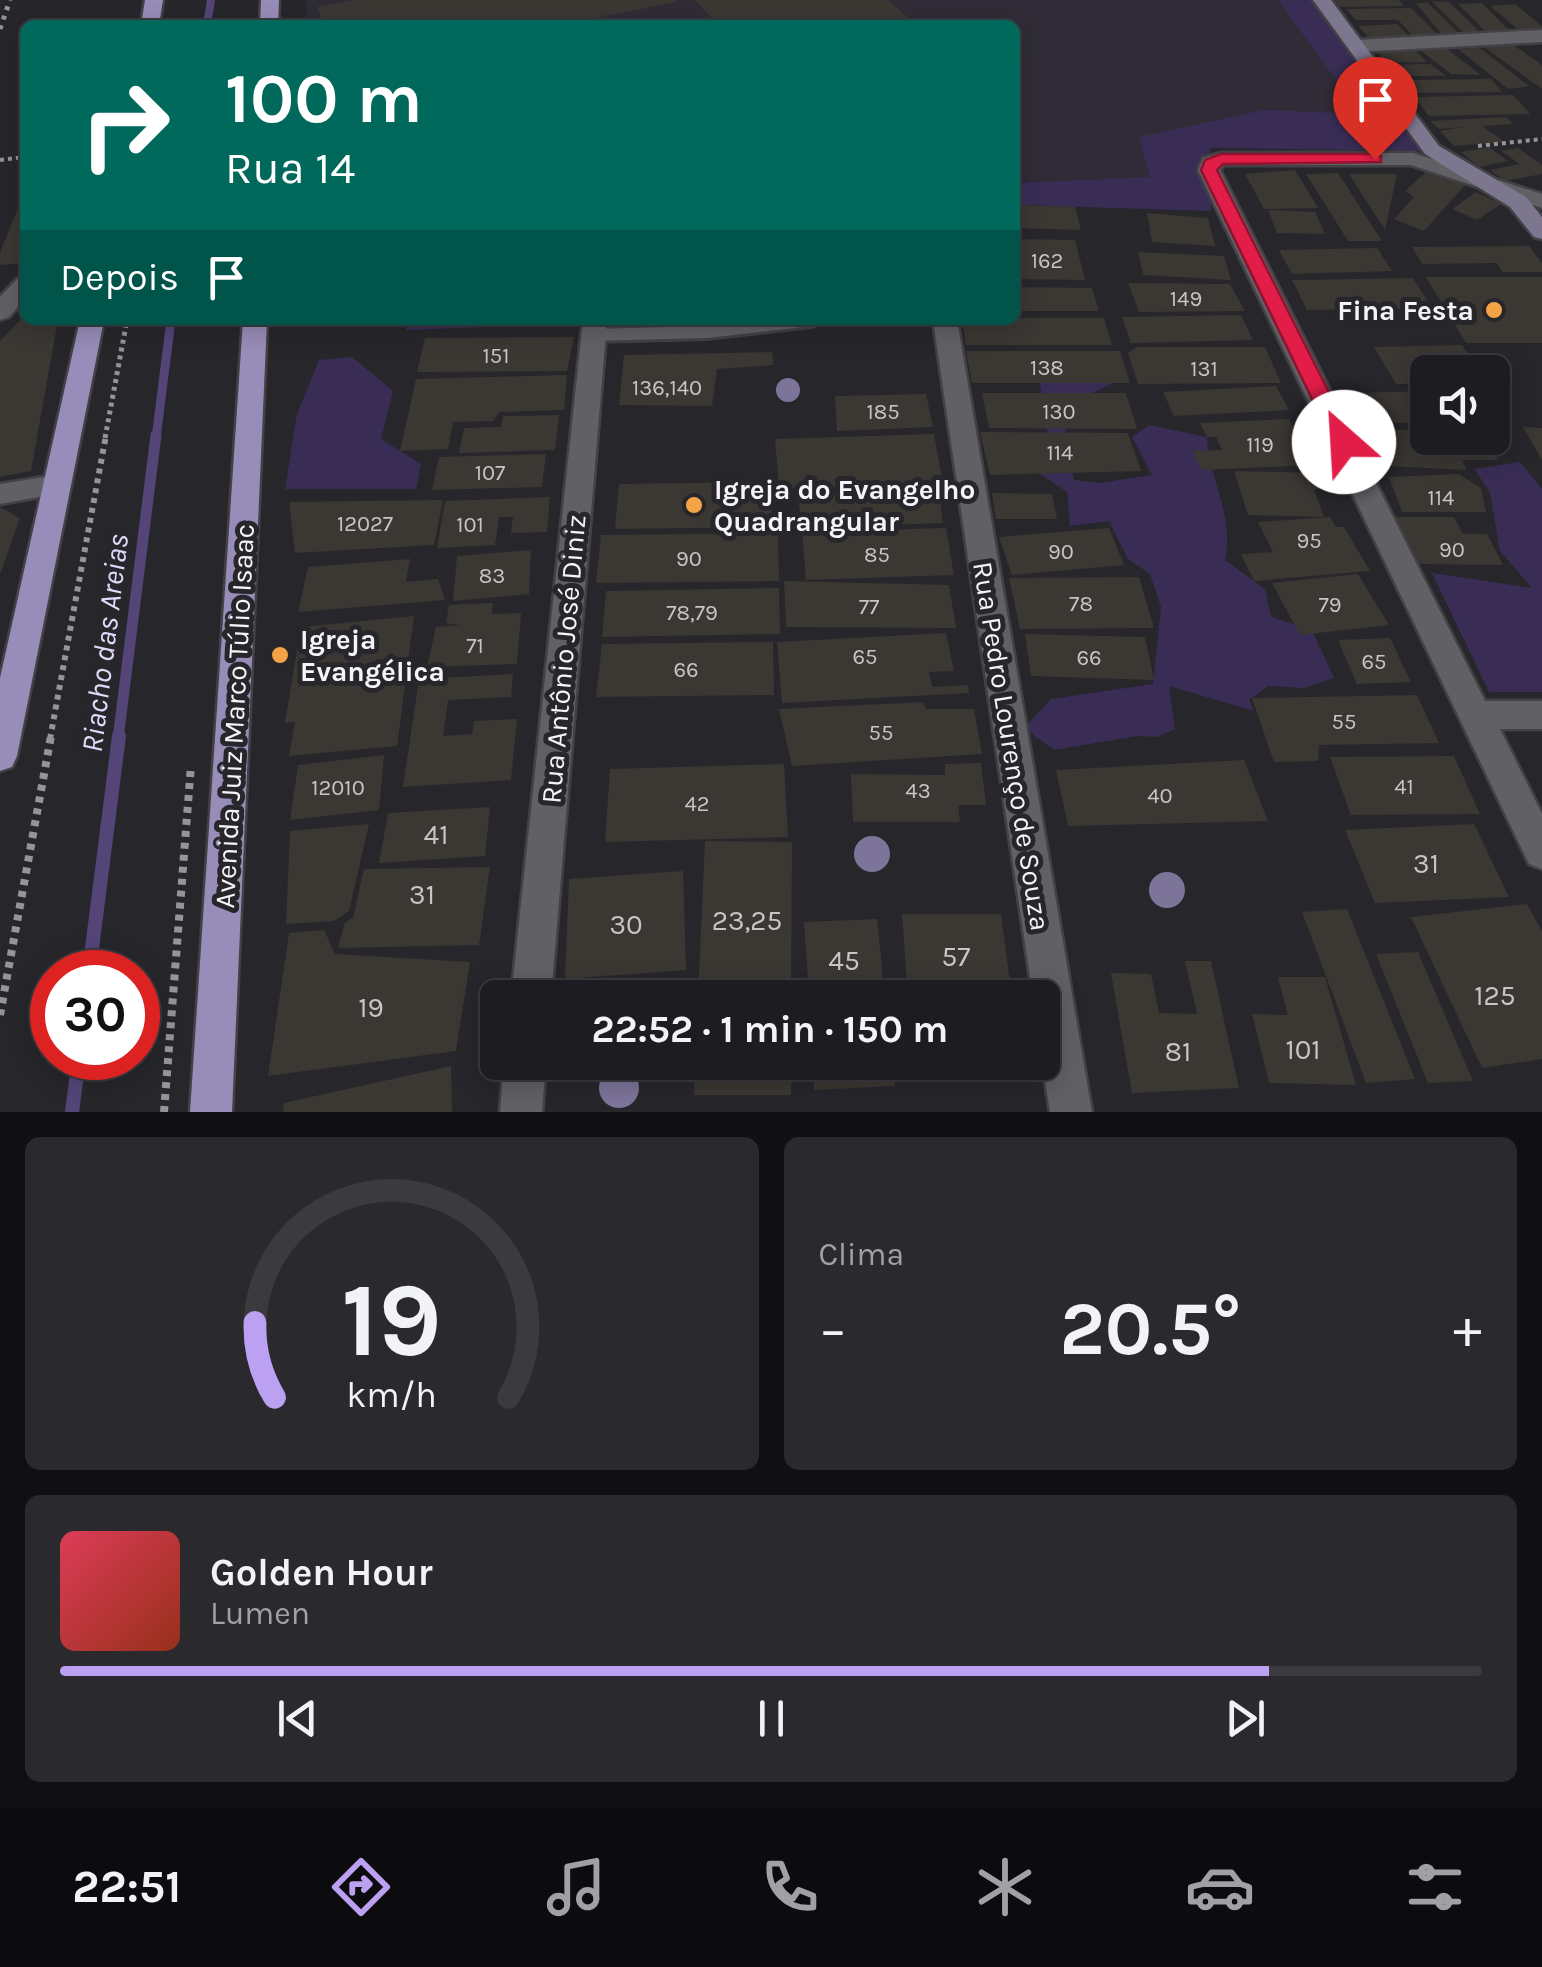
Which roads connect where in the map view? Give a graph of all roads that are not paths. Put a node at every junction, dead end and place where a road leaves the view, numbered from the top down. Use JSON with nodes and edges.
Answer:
{"nodes":[{"id":1,"x":1322,"y":0,"type":"edge"},
{"id":2,"x":1542,"y":36,"type":"edge"},
{"id":3,"x":1356,"y":46,"type":"junction"},
{"id":4,"x":1466,"y":173,"type":"junction"},
{"id":5,"x":1542,"y":201,"type":"edge"},
{"id":6,"x":1542,"y":232,"type":"edge"},
{"id":7,"x":20,"y":290,"type":"edge"},
{"id":8,"x":0,"y":312,"type":"edge"},
{"id":9,"x":91,"y":325,"type":"edge"},
{"id":10,"x":255,"y":325,"type":"edge"},
{"id":11,"x":768,"y":325,"type":"edge"},
{"id":12,"x":946,"y":325,"type":"edge"},
{"id":13,"x":594,"y":328,"type":"edge"},
{"id":14,"x":57,"y":485,"type":"junction"},
{"id":15,"x":0,"y":494,"type":"edge"},
{"id":16,"x":1478,"y":715,"type":"junction"},
{"id":17,"x":1542,"y":715,"type":"edge"},
{"id":18,"x":0,"y":756,"type":"edge"},
{"id":19,"x":1542,"y":852,"type":"edge"},
{"id":20,"x":533,"y":980,"type":"edge"},
{"id":21,"x":524,"y":1080,"type":"edge"},
{"id":22,"x":211,"y":1112,"type":"edge"},
{"id":23,"x":521,"y":1112,"type":"edge"},
{"id":24,"x":1071,"y":1112,"type":"edge"}],
"edges":[{"from":1,"to":3,"type":"street"},
{"from":2,"to":3,"type":"street"},
{"from":3,"to":4,"type":"street"},
{"from":4,"to":5,"type":"street"},
{"from":4,"to":6,"type":"street"},
{"from":4,"to":16,"type":"street"},
{"from":7,"to":8,"type":"street"},
{"from":9,"to":14,"type":"main road"},
{"from":10,"to":22,"type":"main road","name":"Avenida Juiz Marco Túlio Isaac"},
{"from":11,"to":13,"type":"lane"},
{"from":12,"to":24,"type":"street","name":"Rua Pedro Lourenço de Souza"},
{"from":13,"to":20,"type":"street","name":"Rua Antônio José Diniz"},
{"from":14,"to":15,"type":"street"},
{"from":14,"to":18,"type":"main road"},
{"from":16,"to":17,"type":"street"},
{"from":16,"to":19,"type":"street"},
{"from":21,"to":23,"type":"street"}]}
